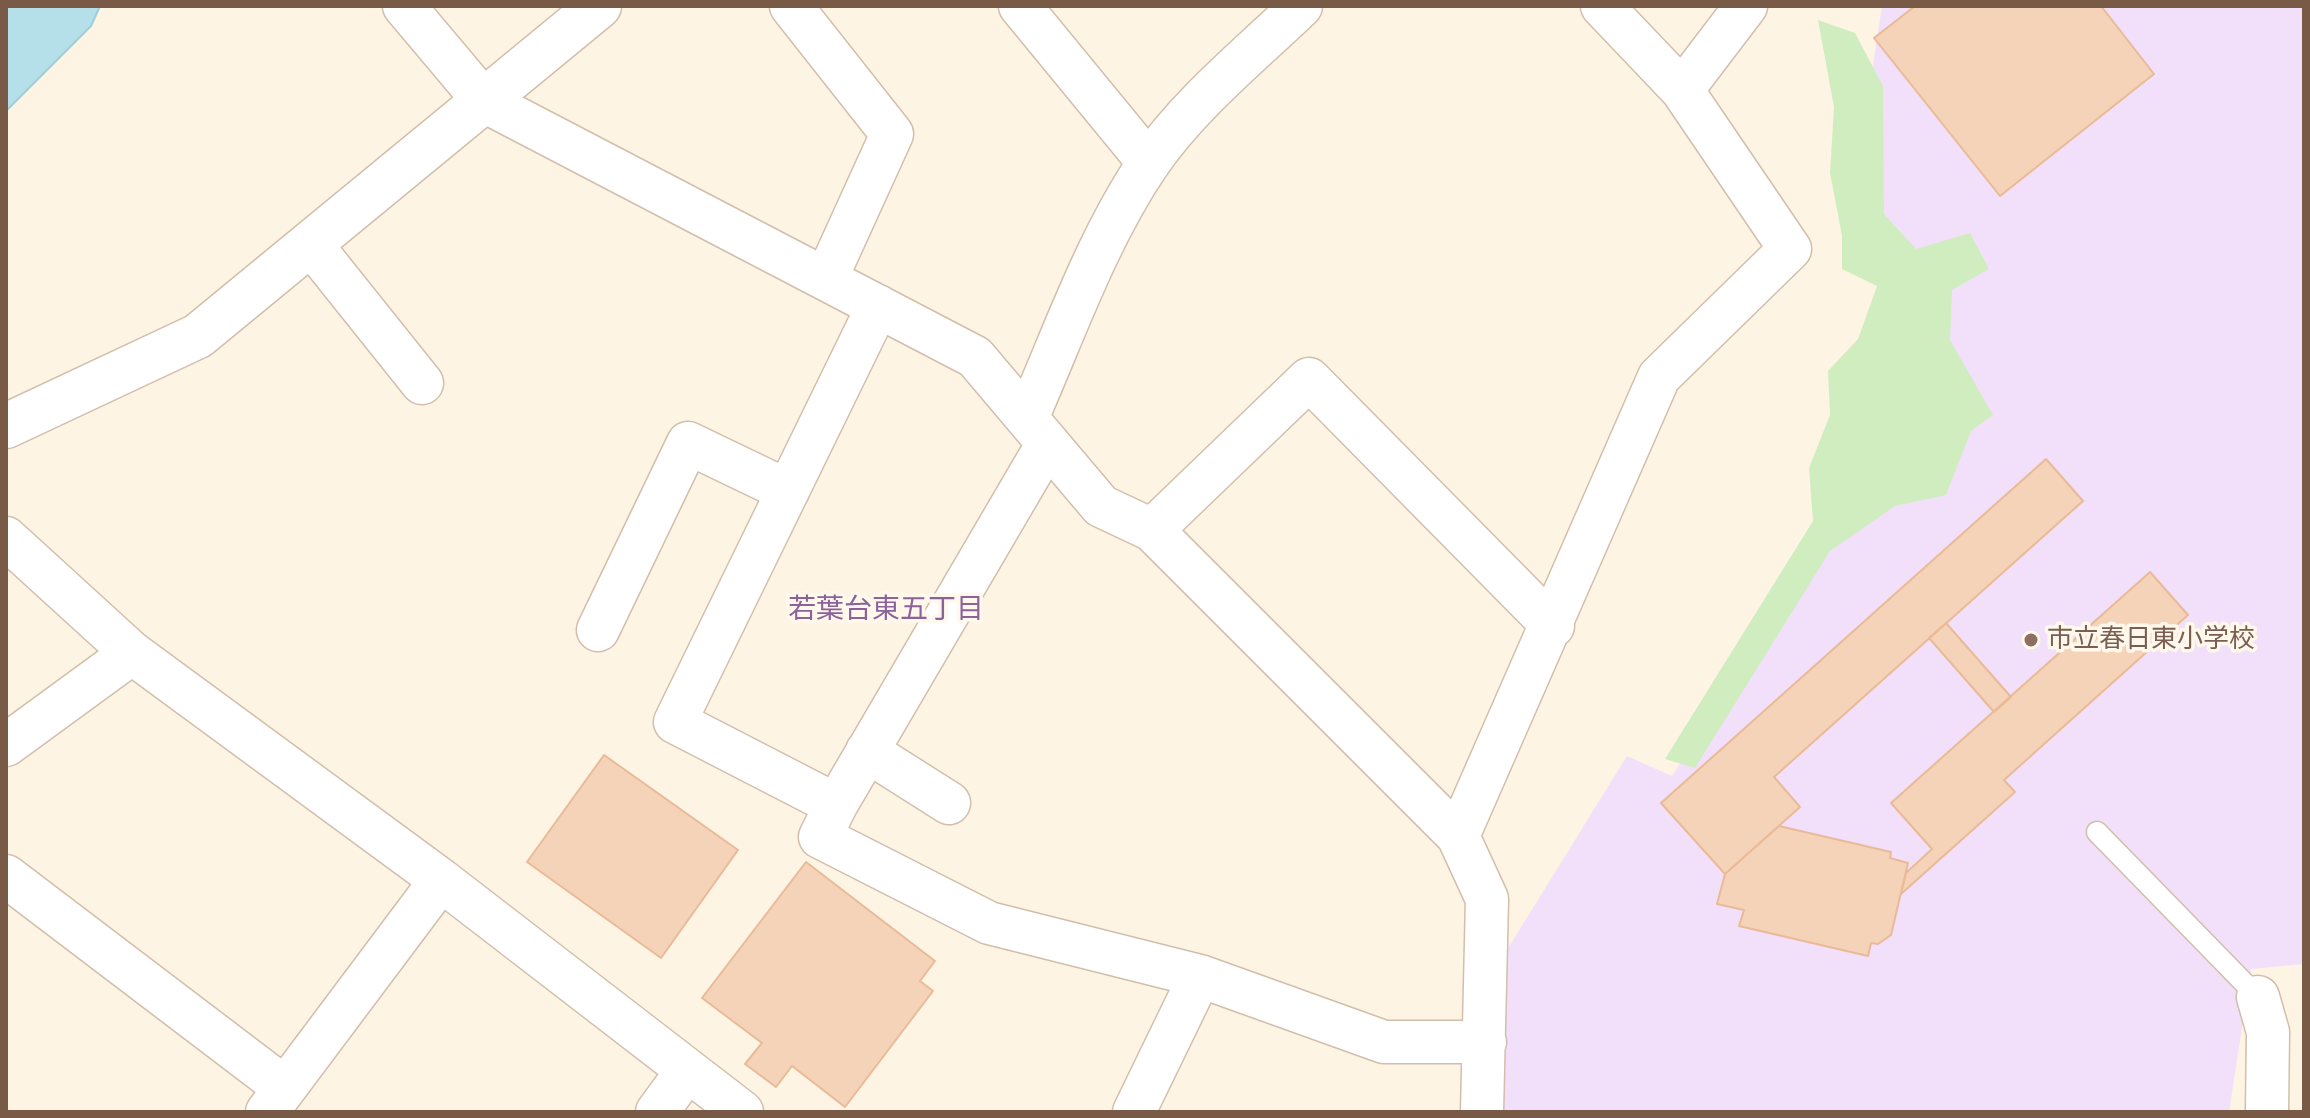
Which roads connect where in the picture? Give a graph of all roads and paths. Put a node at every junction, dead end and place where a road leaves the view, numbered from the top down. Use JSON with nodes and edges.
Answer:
{"nodes":[{"id":1,"x":404,"y":6,"type":"edge"},
{"id":2,"x":599,"y":6,"type":"edge"},
{"id":3,"x":791,"y":6,"type":"edge"},
{"id":4,"x":1020,"y":6,"type":"edge"},
{"id":5,"x":1602,"y":6,"type":"edge"},
{"id":6,"x":1746,"y":6,"type":"edge"},
{"id":7,"x":1296,"y":8,"type":"edge"},
{"id":8,"x":1682,"y":90,"type":"junction"},
{"id":9,"x":484,"y":101,"type":"junction"},
{"id":10,"x":1149,"y":163,"type":"junction"},
{"id":11,"x":310,"y":243,"type":"junction"},
{"id":12,"x":826,"y":279,"type":"junction"},
{"id":13,"x":878,"y":306,"type":"junction"},
{"id":14,"x":422,"y":383,"type":"dead end"},
{"id":15,"x":6,"y":426,"type":"edge"},
{"id":16,"x":1037,"y":431,"type":"junction"},
{"id":17,"x":788,"y":491,"type":"junction"},
{"id":18,"x":1152,"y":530,"type":"junction"},
{"id":19,"x":10,"y":545,"type":"edge"},
{"id":20,"x":1553,"y":626,"type":"junction"},
{"id":21,"x":598,"y":630,"type":"dead end"},
{"id":22,"x":132,"y":653,"type":"junction"},
{"id":23,"x":6,"y":745,"type":"edge"},
{"id":24,"x":867,"y":751,"type":"junction"},
{"id":25,"x":949,"y":803,"type":"dead end"},
{"id":26,"x":836,"y":805,"type":"junction"},
{"id":27,"x":2097,"y":832,"type":"dead end"},
{"id":28,"x":1458,"y":836,"type":"junction"},
{"id":29,"x":6,"y":876,"type":"edge"},
{"id":30,"x":441,"y":880,"type":"junction"},
{"id":31,"x":1200,"y":976,"type":"junction"},
{"id":32,"x":2258,"y":997,"type":"joint"},
{"id":33,"x":1485,"y":1042,"type":"junction"},
{"id":34,"x":687,"y":1071,"type":"junction"},
{"id":35,"x":276,"y":1100,"type":"edge"},
{"id":36,"x":657,"y":1112,"type":"edge"},
{"id":37,"x":742,"y":1112,"type":"edge"},
{"id":38,"x":1134,"y":1112,"type":"edge"},
{"id":39,"x":1482,"y":1112,"type":"edge"},
{"id":40,"x":2267,"y":1112,"type":"edge"}],
"edges":[{"from":1,"to":9,"type":"street"},
{"from":2,"to":9,"type":"street"},
{"from":3,"to":12,"type":"street"},
{"from":4,"to":10,"type":"street"},
{"from":5,"to":8,"type":"street"},
{"from":6,"to":8,"type":"street"},
{"from":7,"to":10,"type":"street"},
{"from":8,"to":20,"type":"street"},
{"from":9,"to":11,"type":"street"},
{"from":9,"to":12,"type":"street"},
{"from":10,"to":16,"type":"street"},
{"from":11,"to":14,"type":"street"},
{"from":11,"to":15,"type":"street"},
{"from":12,"to":13,"type":"street"},
{"from":13,"to":16,"type":"street"},
{"from":13,"to":17,"type":"street"},
{"from":16,"to":18,"type":"street"},
{"from":16,"to":24,"type":"street"},
{"from":17,"to":21,"type":"street"},
{"from":17,"to":26,"type":"street"},
{"from":18,"to":20,"type":"street"},
{"from":18,"to":28,"type":"street"},
{"from":19,"to":22,"type":"street"},
{"from":20,"to":28,"type":"street"},
{"from":22,"to":23,"type":"street"},
{"from":22,"to":30,"type":"street"},
{"from":24,"to":25,"type":"street"},
{"from":24,"to":26,"type":"street"},
{"from":26,"to":31,"type":"street"},
{"from":27,"to":32,"type":"lane"},
{"from":28,"to":33,"type":"street"},
{"from":29,"to":35,"type":"street"},
{"from":30,"to":34,"type":"street"},
{"from":30,"to":35,"type":"street"},
{"from":31,"to":33,"type":"street"},
{"from":31,"to":38,"type":"street"},
{"from":32,"to":40,"type":"street"},
{"from":33,"to":39,"type":"street"},
{"from":34,"to":36,"type":"street"},
{"from":34,"to":37,"type":"street"}]}
